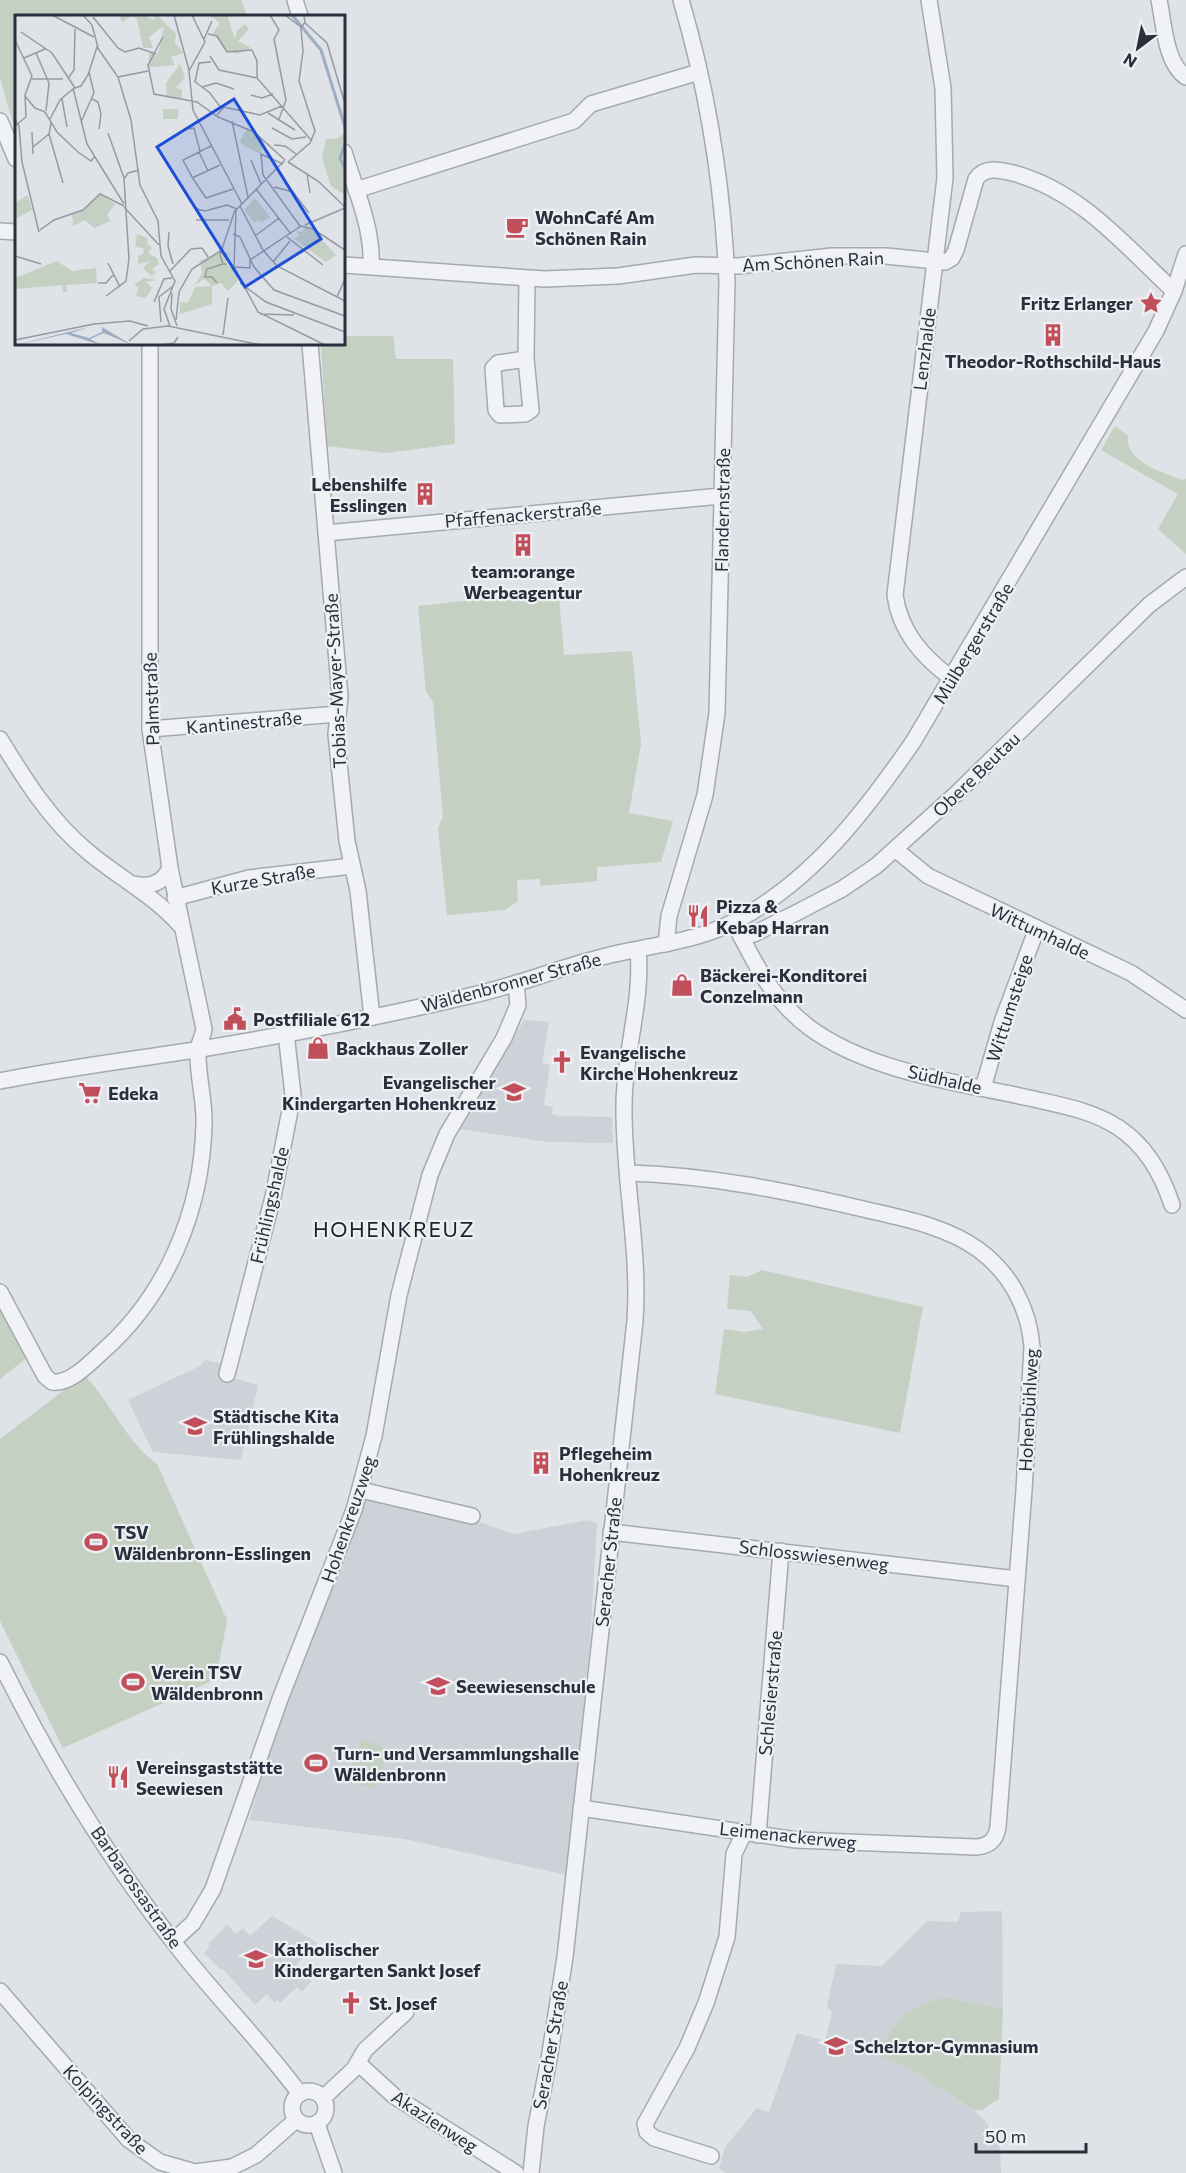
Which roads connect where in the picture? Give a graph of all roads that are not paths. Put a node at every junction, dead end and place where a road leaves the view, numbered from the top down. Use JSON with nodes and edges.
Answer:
{"nodes":[{"id":1,"x":295,"y":0,"type":"edge"},
{"id":2,"x":681,"y":0,"type":"edge"},
{"id":3,"x":929,"y":0,"type":"edge"},
{"id":4,"x":1159,"y":0,"type":"edge"},
{"id":5,"x":300,"y":15,"type":"edge"},
{"id":6,"x":699,"y":72,"type":"junction"},
{"id":7,"x":1186,"y":77,"type":"edge"},
{"id":8,"x":0,"y":121,"type":"edge"},
{"id":9,"x":345,"y":155,"type":"edge"},
{"id":10,"x":15,"y":157,"type":"edge"},
{"id":11,"x":356,"y":190,"type":"junction"},
{"id":12,"x":0,"y":231,"type":"edge"},
{"id":13,"x":15,"y":232,"type":"edge"},
{"id":14,"x":1186,"y":254,"type":"edge"},
{"id":15,"x":935,"y":261,"type":"junction"},
{"id":16,"x":345,"y":264,"type":"edge"},
{"id":17,"x":726,"y":265,"type":"junction"},
{"id":18,"x":370,"y":266,"type":"junction"},
{"id":19,"x":527,"y":279,"type":"junction"},
{"id":20,"x":1174,"y":291,"type":"junction"},
{"id":21,"x":150,"y":345,"type":"edge"},
{"id":22,"x":310,"y":345,"type":"edge"},
{"id":23,"x":526,"y":359,"type":"dead end"},
{"id":24,"x":722,"y":496,"type":"junction"},
{"id":25,"x":326,"y":533,"type":"junction"},
{"id":26,"x":1186,"y":577,"type":"edge"},
{"id":27,"x":951,"y":678,"type":"junction"},
{"id":28,"x":338,"y":714,"type":"junction"},
{"id":29,"x":150,"y":729,"type":"junction"},
{"id":30,"x":0,"y":739,"type":"edge"},
{"id":31,"x":896,"y":849,"type":"junction"},
{"id":32,"x":352,"y":866,"type":"junction"},
{"id":33,"x":170,"y":868,"type":"junction"},
{"id":34,"x":134,"y":884,"type":"junction"},
{"id":35,"x":176,"y":898,"type":"junction"},
{"id":36,"x":734,"y":922,"type":"junction"},
{"id":37,"x":180,"y":925,"type":"junction"},
{"id":38,"x":1036,"y":928,"type":"junction"},
{"id":39,"x":741,"y":937,"type":"junction"},
{"id":40,"x":666,"y":944,"type":"junction"},
{"id":41,"x":638,"y":950,"type":"junction"},
{"id":42,"x":516,"y":983,"type":"junction"},
{"id":43,"x":1186,"y":1010,"type":"edge"},
{"id":44,"x":372,"y":1017,"type":"junction"},
{"id":45,"x":286,"y":1033,"type":"junction"},
{"id":46,"x":198,"y":1049,"type":"junction"},
{"id":47,"x":0,"y":1081,"type":"edge"},
{"id":48,"x":983,"y":1088,"type":"junction"},
{"id":49,"x":628,"y":1173,"type":"junction"},
{"id":50,"x":1172,"y":1204,"type":"dead end"},
{"id":51,"x":0,"y":1292,"type":"edge"},
{"id":52,"x":227,"y":1374,"type":"dead end"},
{"id":53,"x":361,"y":1490,"type":"junction"},
{"id":54,"x":472,"y":1516,"type":"dead end"},
{"id":55,"x":610,"y":1532,"type":"junction"},
{"id":56,"x":781,"y":1551,"type":"junction"},
{"id":57,"x":1017,"y":1579,"type":"junction"},
{"id":58,"x":0,"y":1662,"type":"edge"},
{"id":59,"x":581,"y":1808,"type":"junction"},
{"id":60,"x":751,"y":1834,"type":"junction"},
{"id":61,"x":994,"y":1840,"type":"joint"},
{"id":62,"x":173,"y":1941,"type":"junction"},
{"id":63,"x":0,"y":1991,"type":"edge"},
{"id":64,"x":406,"y":2012,"type":"dead end"},
{"id":65,"x":358,"y":2063,"type":"junction"},
{"id":66,"x":300,"y":2094,"type":"junction"},
{"id":67,"x":323,"y":2098,"type":"junction"},
{"id":68,"x":296,"y":2120,"type":"junction"},
{"id":69,"x":317,"y":2124,"type":"junction"},
{"id":70,"x":711,"y":2156,"type":"dead end"},
{"id":71,"x":205,"y":2172,"type":"edge"},
{"id":72,"x":334,"y":2173,"type":"edge"},
{"id":73,"x":516,"y":2173,"type":"edge"},
{"id":74,"x":531,"y":2173,"type":"edge"}],
"edges":[{"from":1,"to":5,"type":"street"},
{"from":2,"to":6,"type":"street","name":"Flandernstraße"},
{"from":3,"to":15,"type":"street","name":"Lenzhalde"},
{"from":4,"to":7,"type":"street"},
{"from":6,"to":11,"type":"street"},
{"from":6,"to":17,"type":"street","name":"Flandernstraße"},
{"from":8,"to":10,"type":"street"},
{"from":9,"to":11,"type":"street"},
{"from":11,"to":18,"type":"street"},
{"from":12,"to":13,"type":"street"},
{"from":14,"to":20,"type":"street","name":"Mülbergerstraße"},
{"from":15,"to":17,"type":"street","name":"Am Schönen Rain"},
{"from":15,"to":20,"type":"street"},
{"from":15,"to":27,"type":"street","name":"Lenzhalde"},
{"from":16,"to":18,"type":"street","name":"Am Schönen Rain"},
{"from":17,"to":19,"type":"street","name":"Am Schönen Rain"},
{"from":17,"to":24,"type":"street","name":"Flandernstraße"},
{"from":18,"to":19,"type":"street","name":"Am Schönen Rain"},
{"from":19,"to":23,"type":"street"},
{"from":20,"to":27,"type":"street","name":"Mülbergerstraße"},
{"from":21,"to":29,"type":"street","name":"Palmstraße"},
{"from":22,"to":25,"type":"street","name":"Tobias-Mayer-Straße"},
{"from":24,"to":25,"type":"street","name":"Pfaffenackerstraße"},
{"from":24,"to":40,"type":"street","name":"Flandernstraße"},
{"from":25,"to":28,"type":"street","name":"Tobias-Mayer-Straße"},
{"from":26,"to":31,"type":"street","name":"Obere Beutau"},
{"from":27,"to":36,"type":"street","name":"Mülbergerstraße"},
{"from":28,"to":29,"type":"street","name":"Kantinestraße"},
{"from":28,"to":32,"type":"street","name":"Tobias-Mayer-Straße"},
{"from":29,"to":33,"type":"street","name":"Palmstraße"},
{"from":30,"to":34,"type":"street"},
{"from":31,"to":38,"type":"street","name":"Wittumhalde"},
{"from":31,"to":39,"type":"street","name":"Obere Beutau"},
{"from":32,"to":35,"type":"street","name":"Kurze Straße"},
{"from":32,"to":44,"type":"street","name":"Tobias-Mayer-Straße"},
{"from":33,"to":34,"type":"street"},
{"from":33,"to":35,"type":"street","name":"Palmstraße"},
{"from":34,"to":37,"type":"street"},
{"from":35,"to":37,"type":"street","name":"Palmstraße"},
{"from":36,"to":39,"type":"street","name":"Südhalde"},
{"from":36,"to":40,"type":"street","name":"Mülbergerstraße"},
{"from":37,"to":46,"type":"street","name":"Palmstraße"},
{"from":38,"to":43,"type":"street","name":"Wittumhalde"},
{"from":38,"to":48,"type":"street","name":"Wittumsteige"},
{"from":39,"to":48,"type":"street","name":"Südhalde"},
{"from":40,"to":41,"type":"street","name":"Wäldenbronner Straße"},
{"from":41,"to":42,"type":"street","name":"Wäldenbronner Straße"},
{"from":41,"to":49,"type":"street","name":"Seracher Straße"},
{"from":42,"to":44,"type":"street","name":"Wäldenbronner Straße"},
{"from":42,"to":53,"type":"street","name":"Hohenkreuzweg"},
{"from":44,"to":45,"type":"street","name":"Wäldenbronner Straße"},
{"from":45,"to":46,"type":"street","name":"Wäldenbronner Straße"},
{"from":45,"to":52,"type":"street","name":"Frühlingshalde"},
{"from":46,"to":47,"type":"street","name":"Wäldenbronner Straße"},
{"from":46,"to":51,"type":"street","name":"Palmstraße"},
{"from":48,"to":50,"type":"street","name":"Südhalde"},
{"from":49,"to":55,"type":"street","name":"Seracher Straße"},
{"from":49,"to":57,"type":"street","name":"Hohenbühlweg"},
{"from":53,"to":54,"type":"street"},
{"from":53,"to":62,"type":"street","name":"Hohenkreuzweg"},
{"from":55,"to":56,"type":"street","name":"Schlosswiesenweg"},
{"from":55,"to":59,"type":"street","name":"Seracher Straße"},
{"from":56,"to":57,"type":"street","name":"Schlosswiesenweg"},
{"from":56,"to":60,"type":"street","name":"Schlesierstraße"},
{"from":57,"to":61,"type":"street","name":"Hohenbühlweg"},
{"from":58,"to":62,"type":"street","name":"Barbarossastraße"},
{"from":59,"to":60,"type":"street","name":"Leimenackerweg"},
{"from":59,"to":74,"type":"street","name":"Seracher Straße"},
{"from":60,"to":61,"type":"street","name":"Leimenackerweg"},
{"from":60,"to":70,"type":"street","name":"Schlesierstraße"},
{"from":62,"to":66,"type":"street","name":"Barbarossastraße"},
{"from":63,"to":71,"type":"street","name":"Kolpingstraße"},
{"from":64,"to":65,"type":"street"},
{"from":65,"to":67,"type":"street"},
{"from":65,"to":73,"type":"street","name":"Akazienweg"},
{"from":66,"to":67,"type":"street"},
{"from":66,"to":68,"type":"street"},
{"from":67,"to":69,"type":"street"},
{"from":68,"to":69,"type":"street"},
{"from":68,"to":71,"type":"street","name":"Kolpingstraße"},
{"from":69,"to":72,"type":"street"}]}
